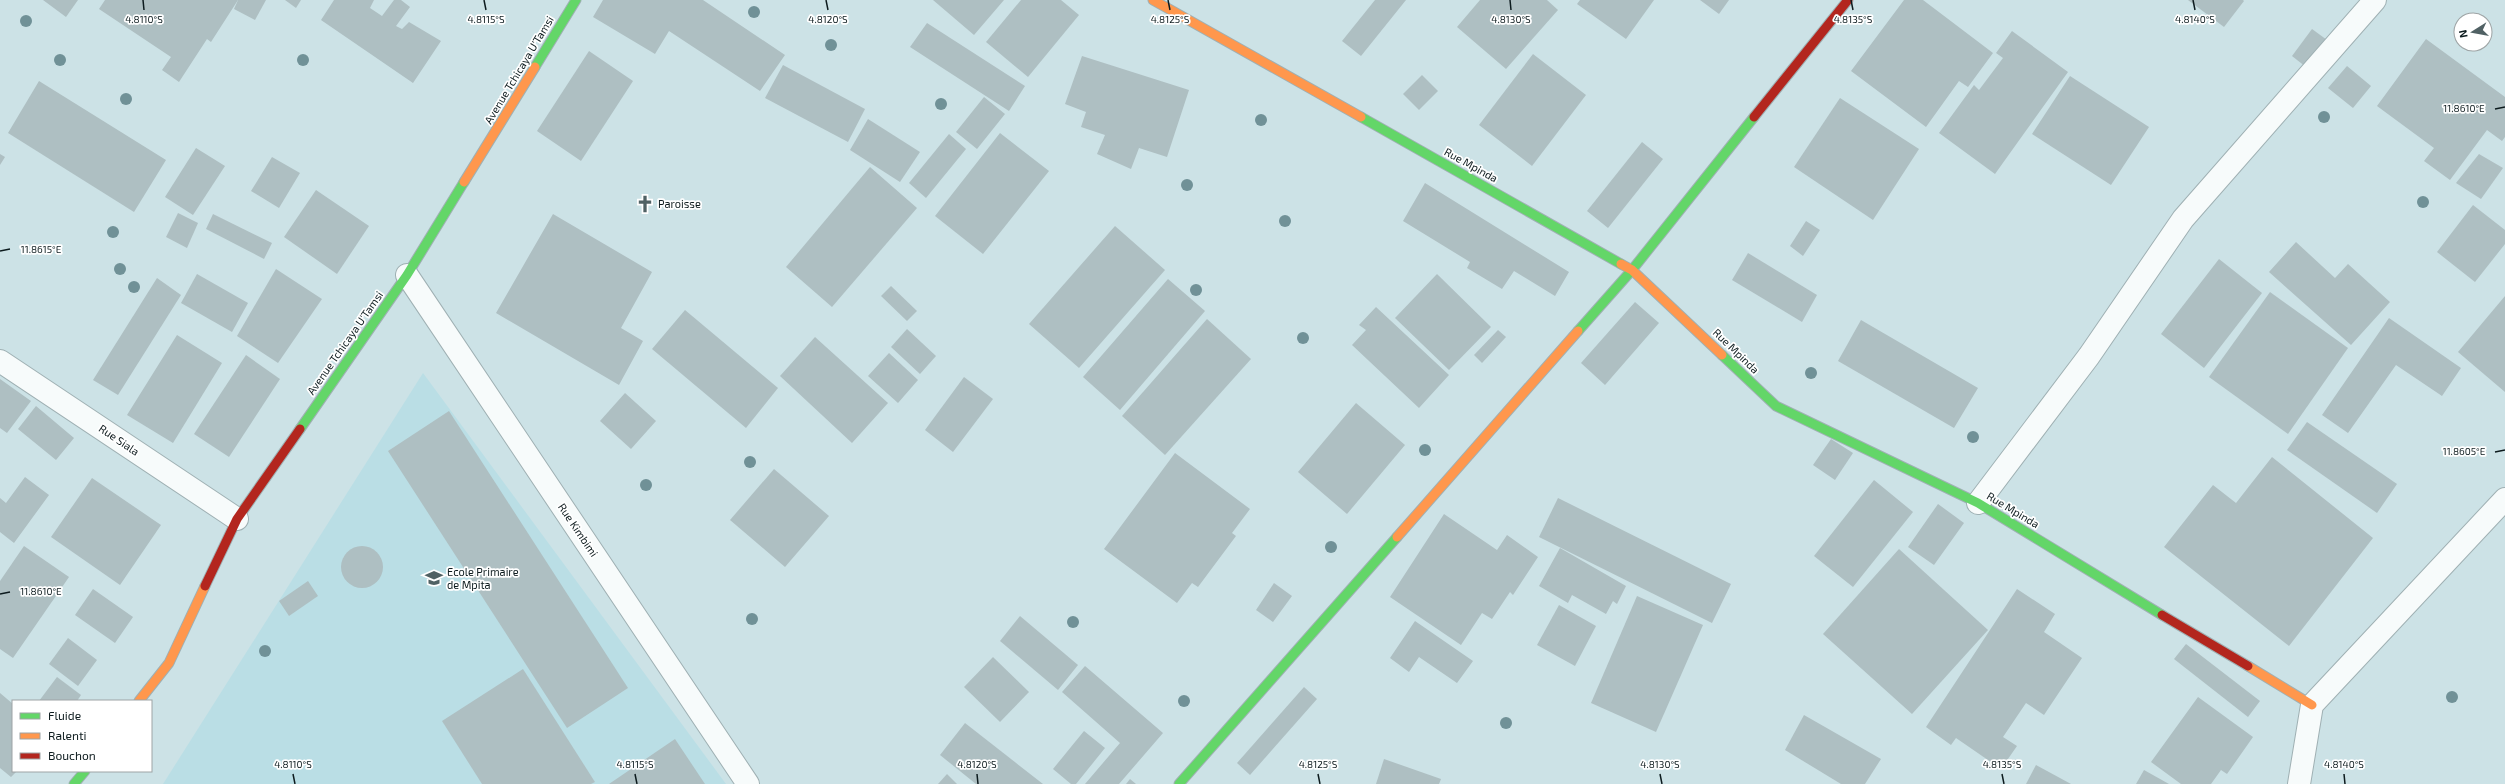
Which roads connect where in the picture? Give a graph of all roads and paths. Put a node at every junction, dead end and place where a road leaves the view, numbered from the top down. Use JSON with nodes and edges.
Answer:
{"nodes":[{"id":1,"x":576,"y":0,"type":"edge"},
{"id":2,"x":1154,"y":0,"type":"edge"},
{"id":3,"x":1848,"y":0,"type":"edge"},
{"id":4,"x":2375,"y":0,"type":"edge"},
{"id":5,"x":1632,"y":270,"type":"junction"},
{"id":6,"x":407,"y":275,"type":"junction"},
{"id":7,"x":0,"y":361,"type":"edge"},
{"id":8,"x":2505,"y":499,"type":"edge"},
{"id":9,"x":1978,"y":503,"type":"junction"},
{"id":10,"x":237,"y":520,"type":"junction"},
{"id":11,"x":140,"y":700,"type":"edge"},
{"id":12,"x":2312,"y":705,"type":"junction"},
{"id":13,"x":83,"y":772,"type":"edge"},
{"id":14,"x":74,"y":784,"type":"edge"},
{"id":15,"x":748,"y":784,"type":"edge"},
{"id":16,"x":1178,"y":784,"type":"edge"},
{"id":17,"x":2299,"y":784,"type":"edge"}],
"edges":[{"from":1,"to":6,"type":"street","name":"Avenue Tchicaya U'Tamsi"},
{"from":2,"to":5,"type":"street","name":"Rue Mpinda"},
{"from":3,"to":5,"type":"street"},
{"from":4,"to":9,"type":"street"},
{"from":5,"to":9,"type":"street","name":"Rue Mpinda"},
{"from":5,"to":16,"type":"street"},
{"from":6,"to":10,"type":"street","name":"Avenue Tchicaya U'Tamsi"},
{"from":6,"to":15,"type":"street","name":"Rue Kimbimi"},
{"from":7,"to":10,"type":"street","name":"Rue Siala"},
{"from":8,"to":12,"type":"street"},
{"from":9,"to":12,"type":"street","name":"Rue Mpinda"},
{"from":10,"to":11,"type":"street","name":"Avenue Tchicaya U'Tamsi"},
{"from":12,"to":17,"type":"street"},
{"from":13,"to":14,"type":"street"}]}
